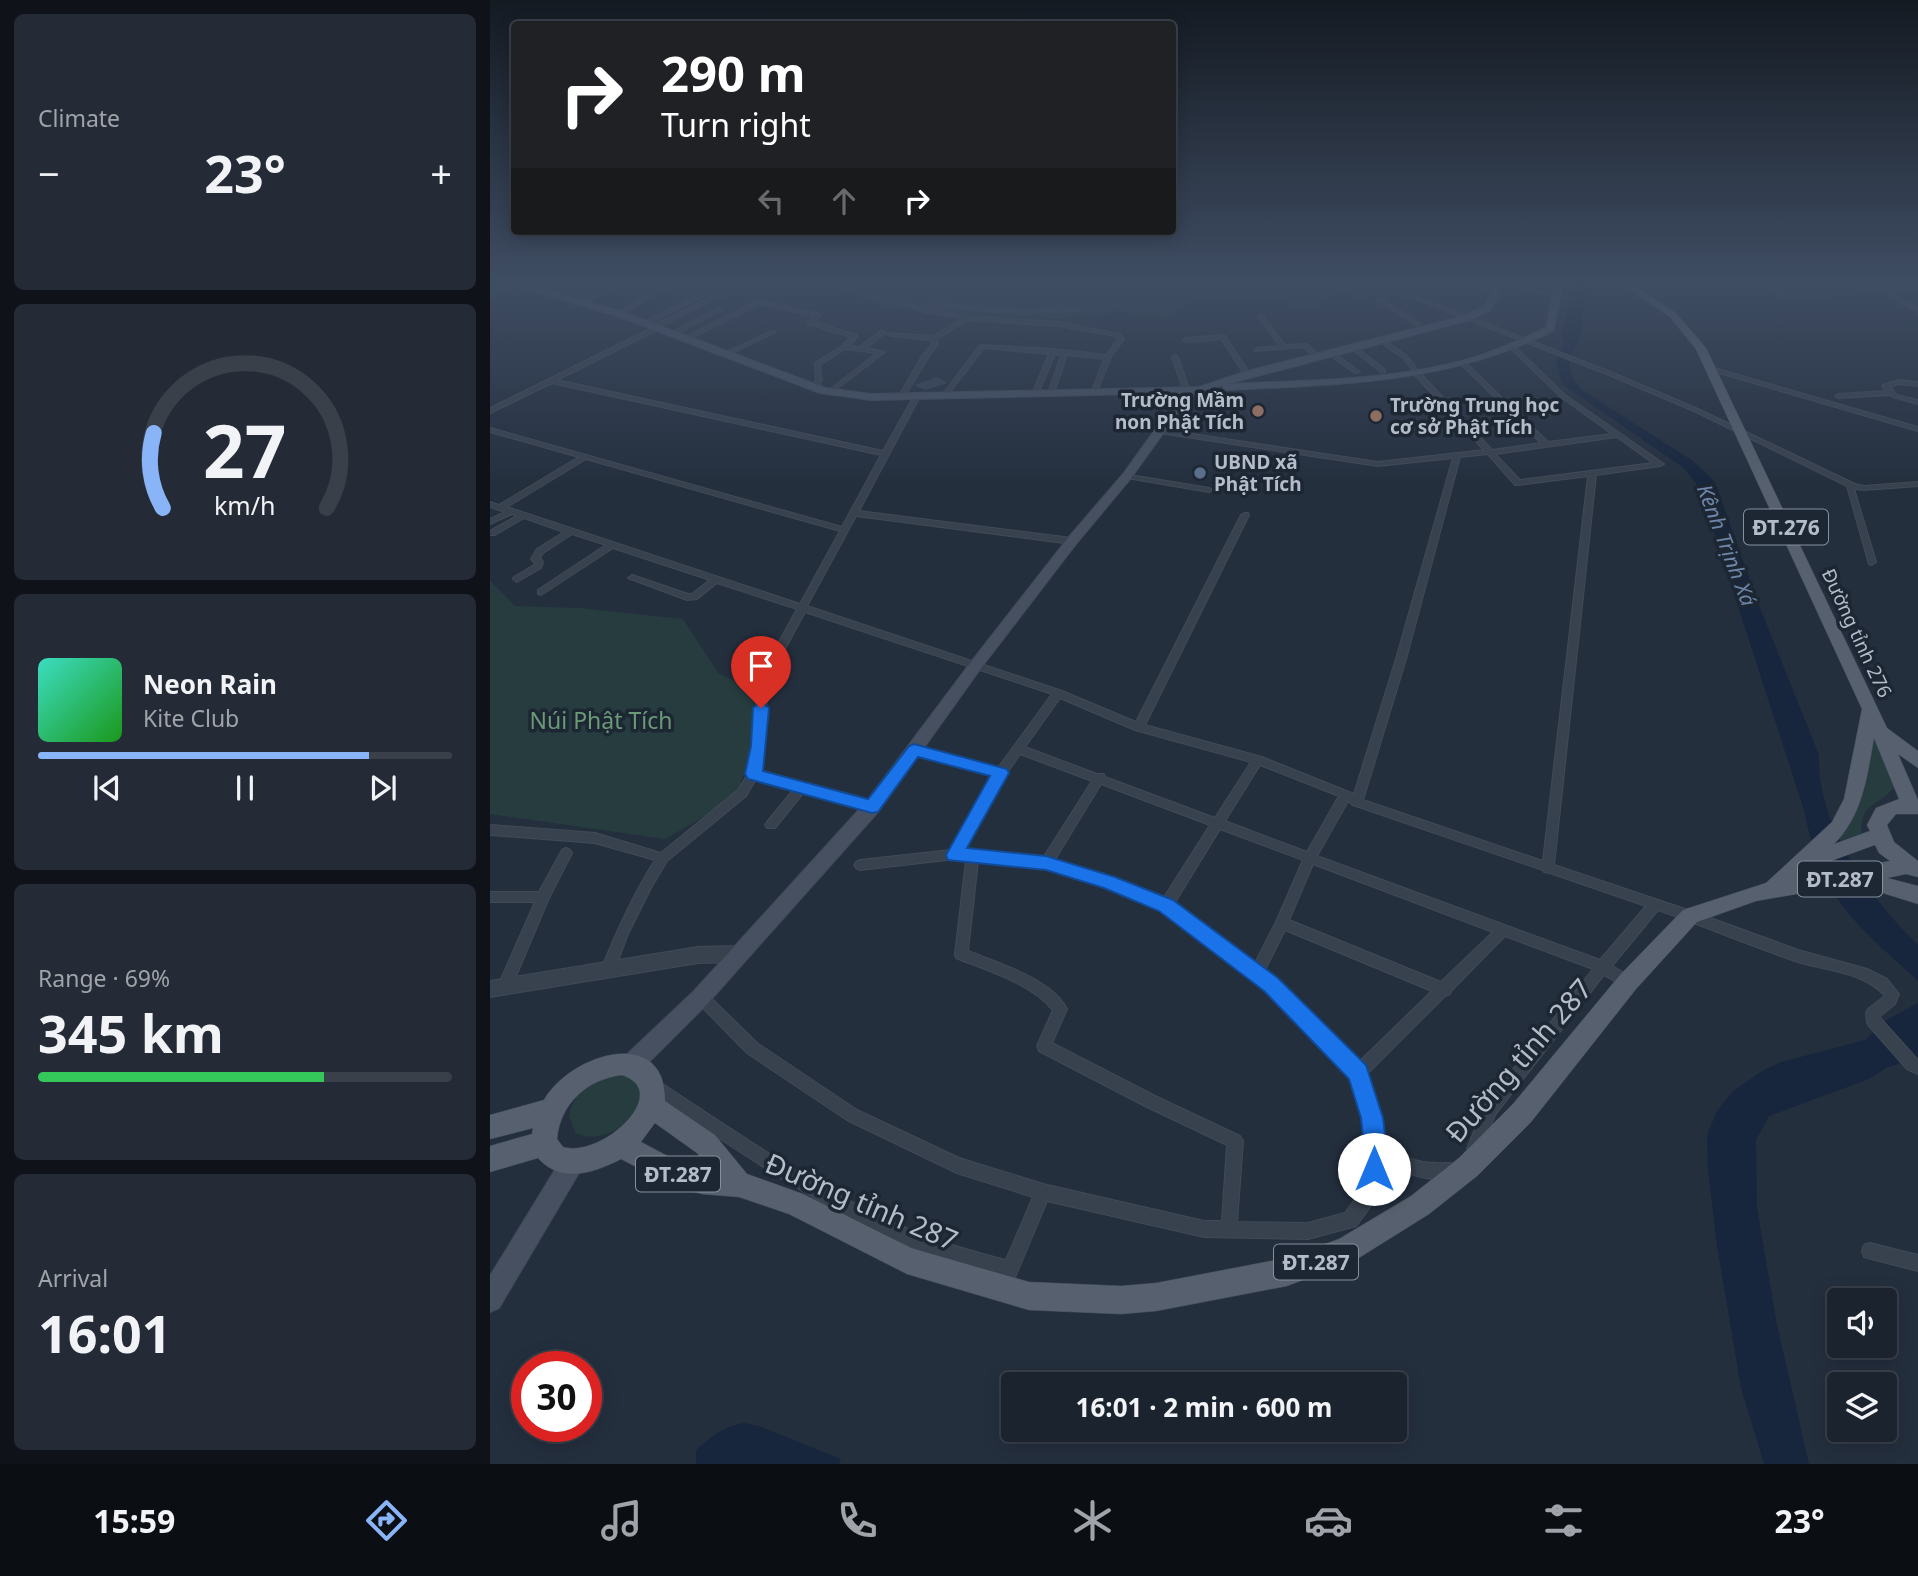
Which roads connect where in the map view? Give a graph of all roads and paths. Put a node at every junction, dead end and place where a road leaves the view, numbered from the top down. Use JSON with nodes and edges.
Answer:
{"nodes":[{"id":1,"x":607,"y":348,"type":"edge"},
{"id":2,"x":710,"y":348,"type":"edge"},
{"id":3,"x":738,"y":348,"type":"edge"},
{"id":4,"x":842,"y":348,"type":"edge"},
{"id":5,"x":855,"y":348,"type":"edge"},
{"id":6,"x":931,"y":348,"type":"edge"},
{"id":7,"x":980,"y":348,"type":"edge"},
{"id":8,"x":1015,"y":348,"type":"edge"},
{"id":9,"x":1114,"y":348,"type":"edge"},
{"id":10,"x":1230,"y":348,"type":"edge"},
{"id":11,"x":1268,"y":348,"type":"edge"},
{"id":12,"x":1311,"y":348,"type":"edge"},
{"id":13,"x":1347,"y":348,"type":"edge"},
{"id":14,"x":1355,"y":348,"type":"edge"},
{"id":15,"x":1393,"y":348,"type":"edge"},
{"id":16,"x":1508,"y":348,"type":"edge"},
{"id":17,"x":1513,"y":348,"type":"edge"},
{"id":18,"x":1548,"y":348,"type":"edge"},
{"id":19,"x":1700,"y":348,"type":"edge"},
{"id":20,"x":861,"y":349,"type":"joint"},
{"id":21,"x":1257,"y":350,"type":"dead end"},
{"id":22,"x":1053,"y":351,"type":"junction"},
{"id":23,"x":1065,"y":352,"type":"junction"},
{"id":24,"x":726,"y":354,"type":"junction"},
{"id":25,"x":1323,"y":354,"type":"junction"},
{"id":26,"x":1108,"y":357,"type":"junction"},
{"id":27,"x":1175,"y":358,"type":"dead end"},
{"id":28,"x":1464,"y":364,"type":"junction"},
{"id":29,"x":1711,"y":369,"type":"junction"},
{"id":30,"x":1383,"y":371,"type":"dead end"},
{"id":31,"x":1357,"y":372,"type":"dead end"},
{"id":32,"x":1416,"y":372,"type":"junction"},
{"id":33,"x":1247,"y":374,"type":"junction"},
{"id":34,"x":552,"y":381,"type":"junction"},
{"id":35,"x":1918,"y":384,"type":"edge"},
{"id":36,"x":815,"y":388,"type":"junction"},
{"id":37,"x":1192,"y":390,"type":"junction"},
{"id":38,"x":830,"y":392,"type":"junction"},
{"id":39,"x":1051,"y":393,"type":"junction"},
{"id":40,"x":1094,"y":393,"type":"junction"},
{"id":41,"x":1889,"y":393,"type":"junction"},
{"id":42,"x":1035,"y":394,"type":"junction"},
{"id":43,"x":945,"y":395,"type":"junction"},
{"id":44,"x":902,"y":396,"type":"junction"},
{"id":45,"x":917,"y":396,"type":"junction"},
{"id":46,"x":1838,"y":396,"type":"dead end"},
{"id":47,"x":1918,"y":402,"type":"edge"},
{"id":48,"x":490,"y":411,"type":"edge"},
{"id":49,"x":1918,"y":429,"type":"edge"},
{"id":50,"x":490,"y":430,"type":"edge"},
{"id":51,"x":1160,"y":431,"type":"junction"},
{"id":52,"x":1741,"y":433,"type":"junction"},
{"id":53,"x":1619,"y":435,"type":"junction"},
{"id":54,"x":1547,"y":445,"type":"junction"},
{"id":55,"x":1490,"y":452,"type":"junction"},
{"id":56,"x":886,"y":454,"type":"junction"},
{"id":57,"x":1457,"y":456,"type":"junction"},
{"id":58,"x":585,"y":457,"type":"junction"},
{"id":59,"x":1592,"y":473,"type":"junction"},
{"id":60,"x":1127,"y":476,"type":"junction"},
{"id":61,"x":1918,"y":484,"type":"edge"},
{"id":62,"x":1852,"y":485,"type":"junction"},
{"id":63,"x":1209,"y":490,"type":"dead end"},
{"id":64,"x":498,"y":507,"type":"edge"},
{"id":65,"x":854,"y":513,"type":"junction"},
{"id":66,"x":524,"y":515,"type":"junction"},
{"id":67,"x":1245,"y":515,"type":"dead end"},
{"id":68,"x":490,"y":522,"type":"edge"},
{"id":69,"x":845,"y":530,"type":"junction"},
{"id":70,"x":571,"y":531,"type":"junction"},
{"id":71,"x":492,"y":533,"type":"dead end"},
{"id":72,"x":1072,"y":541,"type":"junction"},
{"id":73,"x":612,"y":545,"type":"junction"},
{"id":74,"x":1872,"y":562,"type":"dead end"},
{"id":75,"x":632,"y":578,"type":"dead end"},
{"id":76,"x":517,"y":579,"type":"dead end"},
{"id":77,"x":715,"y":580,"type":"junction"},
{"id":78,"x":541,"y":592,"type":"dead end"},
{"id":79,"x":803,"y":610,"type":"junction"},
{"id":80,"x":976,"y":665,"type":"junction"},
{"id":81,"x":1058,"y":693,"type":"junction"},
{"id":82,"x":1871,"y":708,"type":"junction"},
{"id":83,"x":1139,"y":727,"type":"junction"},
{"id":84,"x":1879,"y":727,"type":"junction"},
{"id":85,"x":1019,"y":749,"type":"junction"},
{"id":86,"x":914,"y":750,"type":"junction"},
{"id":87,"x":1258,"y":760,"type":"junction"},
{"id":88,"x":1918,"y":761,"type":"edge"},
{"id":89,"x":1001,"y":773,"type":"junction"},
{"id":90,"x":754,"y":774,"type":"junction"},
{"id":91,"x":1100,"y":778,"type":"junction"},
{"id":92,"x":802,"y":788,"type":"junction"},
{"id":93,"x":1346,"y":794,"type":"junction"},
{"id":94,"x":1357,"y":802,"type":"junction"},
{"id":95,"x":1915,"y":806,"type":"edge"},
{"id":96,"x":872,"y":807,"type":"junction"},
{"id":97,"x":1220,"y":824,"type":"junction"},
{"id":98,"x":771,"y":825,"type":"dead end"},
{"id":99,"x":490,"y":830,"type":"edge"},
{"id":100,"x":1880,"y":836,"type":"junction"},
{"id":101,"x":566,"y":853,"type":"dead end"},
{"id":102,"x":955,"y":855,"type":"junction"},
{"id":103,"x":973,"y":855,"type":"junction"},
{"id":104,"x":1310,"y":858,"type":"junction"},
{"id":105,"x":663,"y":859,"type":"junction"},
{"id":106,"x":1046,"y":863,"type":"junction"},
{"id":107,"x":1802,"y":863,"type":"junction"},
{"id":108,"x":860,"y":865,"type":"dead end"},
{"id":109,"x":1548,"y":869,"type":"junction"},
{"id":110,"x":1913,"y":869,"type":"edge"},
{"id":111,"x":1855,"y":877,"type":"junction"},
{"id":112,"x":1772,"y":890,"type":"junction"},
{"id":113,"x":1918,"y":895,"type":"edge"},
{"id":114,"x":490,"y":897,"type":"edge"},
{"id":115,"x":543,"y":897,"type":"junction"},
{"id":116,"x":1166,"y":905,"type":"junction"},
{"id":117,"x":1655,"y":905,"type":"junction"},
{"id":118,"x":1690,"y":916,"type":"junction"},
{"id":119,"x":1282,"y":923,"type":"junction"},
{"id":120,"x":1503,"y":930,"type":"junction"},
{"id":121,"x":740,"y":954,"type":"junction"},
{"id":122,"x":1602,"y":967,"type":"junction"},
{"id":123,"x":608,"y":970,"type":"junction"},
{"id":124,"x":1256,"y":973,"type":"junction"},
{"id":125,"x":1628,"y":982,"type":"junction"},
{"id":126,"x":498,"y":988,"type":"edge"},
{"id":127,"x":1446,"y":990,"type":"junction"},
{"id":128,"x":701,"y":996,"type":"junction"},
{"id":129,"x":631,"y":1065,"type":"junction"},
{"id":130,"x":1915,"y":1066,"type":"edge"},
{"id":131,"x":1358,"y":1073,"type":"junction"},
{"id":132,"x":652,"y":1096,"type":"junction"},
{"id":133,"x":550,"y":1111,"type":"junction"},
{"id":134,"x":490,"y":1127,"type":"edge"},
{"id":135,"x":544,"y":1141,"type":"junction"},
{"id":136,"x":490,"y":1145,"type":"edge"},
{"id":137,"x":622,"y":1146,"type":"junction"},
{"id":138,"x":1376,"y":1148,"type":"junction"},
{"id":139,"x":490,"y":1159,"type":"edge"},
{"id":140,"x":572,"y":1163,"type":"junction"},
{"id":141,"x":1468,"y":1167,"type":"junction"},
{"id":142,"x":740,"y":1184,"type":"junction"},
{"id":143,"x":1043,"y":1192,"type":"junction"},
{"id":144,"x":1230,"y":1229,"type":"junction"},
{"id":145,"x":1870,"y":1251,"type":"dead end"},
{"id":146,"x":1918,"y":1263,"type":"edge"},
{"id":147,"x":1006,"y":1279,"type":"junction"},
{"id":148,"x":490,"y":1299,"type":"edge"}],
"edges":[{"from":1,"to":34,"type":"street"},
{"from":2,"to":24,"type":"main road"},
{"from":3,"to":24,"type":"street"},
{"from":4,"to":36,"type":"street"},
{"from":5,"to":20,"type":"street"},
{"from":6,"to":44,"type":"street"},
{"from":7,"to":43,"type":"street"},
{"from":8,"to":22,"type":"street"},
{"from":9,"to":26,"type":"street"},
{"from":10,"to":33,"type":"street"},
{"from":11,"to":21,"type":"street"},
{"from":12,"to":25,"type":"street"},
{"from":13,"to":25,"type":"main road"},
{"from":14,"to":30,"type":"street"},
{"from":15,"to":32,"type":"street"},
{"from":16,"to":28,"type":"main road"},
{"from":17,"to":53,"type":"street"},
{"from":18,"to":52,"type":"street"},
{"from":19,"to":29,"type":"main road","name":"Đường tỉnh 276","number":"ĐT.276"},
{"from":20,"to":38,"type":"street"},
{"from":22,"to":23,"type":"street"},
{"from":22,"to":42,"type":"street"},
{"from":23,"to":26,"type":"street"},
{"from":23,"to":39,"type":"street"},
{"from":24,"to":36,"type":"main road"},
{"from":25,"to":31,"type":"street"},
{"from":25,"to":33,"type":"main road"},
{"from":26,"to":40,"type":"street"},
{"from":27,"to":37,"type":"street"},
{"from":28,"to":32,"type":"main road"},
{"from":28,"to":54,"type":"street"},
{"from":29,"to":49,"type":"street"},
{"from":29,"to":52,"type":"main road","name":"Đường tỉnh 276","number":"ĐT.276"},
{"from":32,"to":37,"type":"main road"},
{"from":32,"to":55,"type":"street"},
{"from":33,"to":37,"type":"main road"},
{"from":34,"to":48,"type":"street"},
{"from":34,"to":56,"type":"street"},
{"from":35,"to":41,"type":"street"},
{"from":36,"to":38,"type":"main road"},
{"from":37,"to":40,"type":"main road"},
{"from":37,"to":51,"type":"main road"},
{"from":38,"to":44,"type":"main road"},
{"from":39,"to":40,"type":"main road"},
{"from":39,"to":42,"type":"main road"},
{"from":41,"to":46,"type":"street"},
{"from":41,"to":47,"type":"street"},
{"from":42,"to":43,"type":"main road"},
{"from":43,"to":45,"type":"main road"},
{"from":44,"to":45,"type":"main road"},
{"from":45,"to":56,"type":"street"},
{"from":50,"to":58,"type":"street"},
{"from":51,"to":57,"type":"street"},
{"from":51,"to":60,"type":"main road"},
{"from":52,"to":62,"type":"street"},
{"from":52,"to":82,"type":"main road","name":"Đường tỉnh 276","number":"ĐT.276"},
{"from":53,"to":54,"type":"street"},
{"from":53,"to":59,"type":"street"},
{"from":54,"to":55,"type":"street"},
{"from":55,"to":57,"type":"street"},
{"from":55,"to":59,"type":"street"},
{"from":56,"to":65,"type":"street"},
{"from":57,"to":94,"type":"street"},
{"from":58,"to":64,"type":"street"},
{"from":58,"to":69,"type":"street"},
{"from":59,"to":109,"type":"street"},
{"from":60,"to":63,"type":"street"},
{"from":60,"to":72,"type":"main road"},
{"from":61,"to":62,"type":"street"},
{"from":62,"to":74,"type":"street"},
{"from":64,"to":66,"type":"street"},
{"from":64,"to":68,"type":"street"},
{"from":65,"to":69,"type":"street"},
{"from":65,"to":72,"type":"street"},
{"from":66,"to":70,"type":"street"},
{"from":66,"to":71,"type":"street"},
{"from":67,"to":83,"type":"street"},
{"from":69,"to":79,"type":"street"},
{"from":70,"to":73,"type":"street"},
{"from":70,"to":76,"type":"street"},
{"from":72,"to":80,"type":"main road"},
{"from":73,"to":77,"type":"street"},
{"from":73,"to":78,"type":"street"},
{"from":75,"to":77,"type":"street"},
{"from":77,"to":79,"type":"street"},
{"from":79,"to":80,"type":"street"},
{"from":79,"to":90,"type":"street"},
{"from":80,"to":81,"type":"street"},
{"from":80,"to":86,"type":"main road"},
{"from":81,"to":83,"type":"street"},
{"from":81,"to":85,"type":"street"},
{"from":82,"to":84,"type":"main road","name":"Đường tỉnh 276","number":"ĐT.276"},
{"from":82,"to":107,"type":"main road"},
{"from":83,"to":87,"type":"street"},
{"from":84,"to":88,"type":"main road"},
{"from":84,"to":95,"type":"main road","name":"Đường tỉnh 276","number":"ĐT.276"},
{"from":85,"to":89,"type":"street"},
{"from":85,"to":91,"type":"street"},
{"from":86,"to":89,"type":"street"},
{"from":86,"to":96,"type":"main road"},
{"from":87,"to":93,"type":"street"},
{"from":87,"to":97,"type":"street"},
{"from":89,"to":102,"type":"street"},
{"from":90,"to":92,"type":"street"},
{"from":90,"to":105,"type":"street"},
{"from":91,"to":97,"type":"street"},
{"from":91,"to":106,"type":"street"},
{"from":92,"to":96,"type":"street"},
{"from":92,"to":98,"type":"street"},
{"from":93,"to":94,"type":"street"},
{"from":93,"to":104,"type":"street"},
{"from":94,"to":109,"type":"street"},
{"from":95,"to":100,"type":"main road"},
{"from":96,"to":121,"type":"main road"},
{"from":97,"to":104,"type":"street"},
{"from":97,"to":116,"type":"street"},
{"from":99,"to":105,"type":"street"},
{"from":100,"to":107,"type":"main road","name":"Đường tỉnh 287","number":"ĐT.287"},
{"from":100,"to":110,"type":"main road"},
{"from":101,"to":115,"type":"street"},
{"from":102,"to":103,"type":"street"},
{"from":102,"to":108,"type":"street"},
{"from":103,"to":106,"type":"street"},
{"from":103,"to":144,"type":"street"},
{"from":104,"to":119,"type":"street"},
{"from":104,"to":120,"type":"street"},
{"from":105,"to":123,"type":"street"},
{"from":106,"to":116,"type":"street"},
{"from":107,"to":112,"type":"main road","name":"Đường tỉnh 287","number":"ĐT.287"},
{"from":109,"to":117,"type":"street"},
{"from":110,"to":111,"type":"main road","name":"Đường tỉnh 287","number":"ĐT.287"},
{"from":111,"to":112,"type":"main road","name":"Đường tỉnh 287","number":"ĐT.287"},
{"from":111,"to":113,"type":"main road"},
{"from":112,"to":118,"type":"main road","name":"Đường tỉnh 287","number":"ĐT.287"},
{"from":114,"to":115,"type":"street"},
{"from":115,"to":126,"type":"street"},
{"from":116,"to":124,"type":"street"},
{"from":117,"to":118,"type":"street"},
{"from":117,"to":122,"type":"street"},
{"from":118,"to":125,"type":"main road","name":"Đường tỉnh 287","number":"ĐT.287"},
{"from":118,"to":130,"type":"street"},
{"from":119,"to":124,"type":"street"},
{"from":119,"to":127,"type":"street"},
{"from":120,"to":122,"type":"street"},
{"from":120,"to":127,"type":"street"},
{"from":121,"to":123,"type":"street"},
{"from":121,"to":128,"type":"main road"},
{"from":122,"to":125,"type":"street"},
{"from":122,"to":141,"type":"street"},
{"from":123,"to":126,"type":"street"},
{"from":124,"to":131,"type":"street"},
{"from":125,"to":141,"type":"main road","name":"Đường tỉnh 287","number":"ĐT.287"},
{"from":127,"to":131,"type":"street"},
{"from":128,"to":129,"type":"main road"},
{"from":128,"to":143,"type":"street"},
{"from":129,"to":132,"type":"main road"},
{"from":129,"to":133,"type":"main road"},
{"from":131,"to":138,"type":"street"},
{"from":132,"to":137,"type":"main road"},
{"from":132,"to":142,"type":"main road","name":"Đường tỉnh 287","number":"ĐT.287"},
{"from":132,"to":147,"type":"street"},
{"from":133,"to":134,"type":"main road"},
{"from":133,"to":135,"type":"main road"},
{"from":135,"to":136,"type":"main road"},
{"from":135,"to":139,"type":"main road"},
{"from":135,"to":140,"type":"main road"},
{"from":137,"to":140,"type":"main road"},
{"from":137,"to":142,"type":"main road","name":"Đường tỉnh 287","number":"ĐT.287"},
{"from":138,"to":141,"type":"street"},
{"from":138,"to":144,"type":"street"},
{"from":140,"to":148,"type":"main road"},
{"from":141,"to":147,"type":"main road","name":"Đường tỉnh 287","number":"ĐT.287"},
{"from":142,"to":147,"type":"main road","name":"Đường tỉnh 287","number":"ĐT.287"},
{"from":143,"to":144,"type":"street"},
{"from":143,"to":147,"type":"street"},
{"from":145,"to":146,"type":"street"}]}
